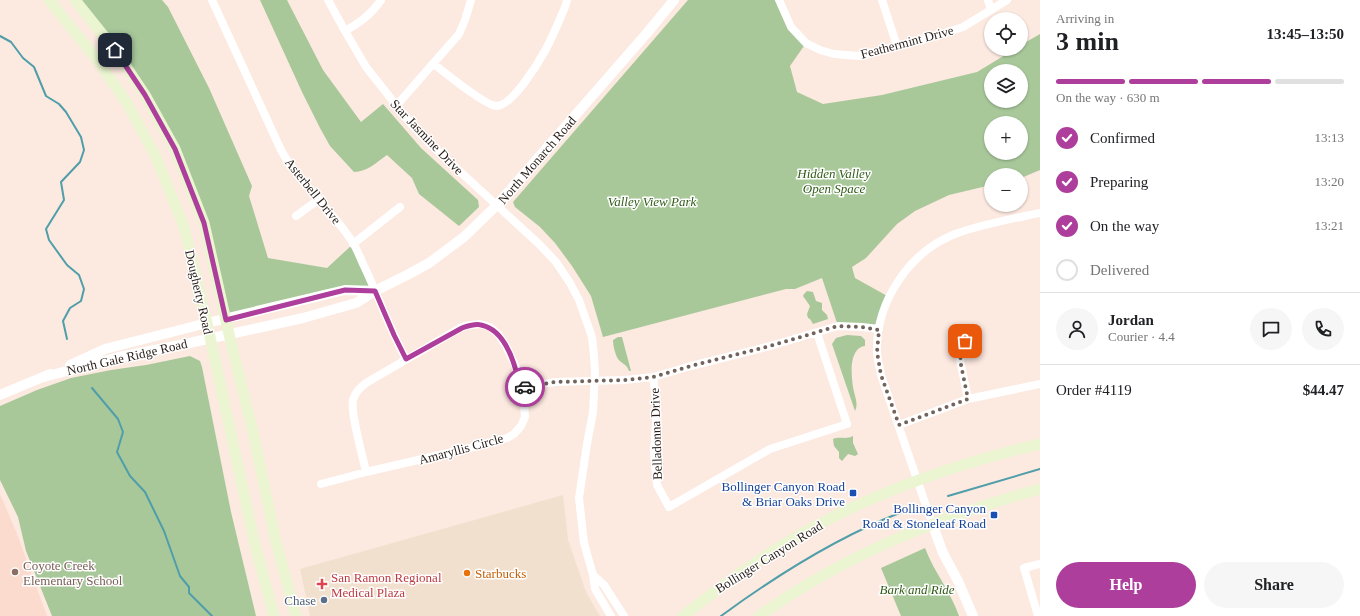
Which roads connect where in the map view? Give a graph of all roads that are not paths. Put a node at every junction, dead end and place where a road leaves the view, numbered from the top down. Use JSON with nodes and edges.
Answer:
{"nodes":[{"id":1,"x":49,"y":0,"type":"edge"},
{"id":2,"x":74,"y":0,"type":"edge"},
{"id":3,"x":212,"y":0,"type":"edge"},
{"id":4,"x":328,"y":0,"type":"edge"},
{"id":5,"x":381,"y":0,"type":"edge"},
{"id":6,"x":471,"y":0,"type":"edge"},
{"id":7,"x":567,"y":0,"type":"edge"},
{"id":8,"x":674,"y":0,"type":"edge"},
{"id":9,"x":779,"y":0,"type":"edge"},
{"id":10,"x":882,"y":0,"type":"edge"},
{"id":11,"x":988,"y":0,"type":"edge"},
{"id":12,"x":1007,"y":0,"type":"edge"},
{"id":13,"x":991,"y":10,"type":"junction"},
{"id":14,"x":345,"y":32,"type":"junction"},
{"id":15,"x":897,"y":46,"type":"junction"},
{"id":16,"x":434,"y":64,"type":"junction"},
{"id":17,"x":396,"y":106,"type":"junction"},
{"id":18,"x":318,"y":200,"type":"junction"},
{"id":19,"x":497,"y":205,"type":"junction"},
{"id":20,"x":400,"y":207,"type":"dead end"},
{"id":21,"x":1040,"y":213,"type":"edge"},
{"id":22,"x":296,"y":216,"type":"dead end"},
{"id":23,"x":353,"y":244,"type":"junction"},
{"id":24,"x":375,"y":291,"type":"junction"},
{"id":25,"x":226,"y":320,"type":"junction"},
{"id":26,"x":207,"y":323,"type":"junction"},
{"id":27,"x":879,"y":330,"type":"junction"},
{"id":28,"x":817,"y":333,"type":"junction"},
{"id":29,"x":975,"y":333,"type":"dead end"},
{"id":30,"x":229,"y":334,"type":"junction"},
{"id":31,"x":210,"y":339,"type":"junction"},
{"id":32,"x":406,"y":359,"type":"junction"},
{"id":33,"x":44,"y":376,"type":"junction"},
{"id":34,"x":653,"y":377,"type":"junction"},
{"id":35,"x":595,"y":380,"type":"junction"},
{"id":36,"x":1040,"y":384,"type":"edge"},
{"id":37,"x":520,"y":388,"type":"junction"},
{"id":38,"x":0,"y":395,"type":"edge"},
{"id":39,"x":968,"y":399,"type":"junction"},
{"id":40,"x":899,"y":425,"type":"junction"},
{"id":41,"x":1040,"y":444,"type":"edge"},
{"id":42,"x":366,"y":472,"type":"junction"},
{"id":43,"x":918,"y":480,"type":"junction"},
{"id":44,"x":321,"y":484,"type":"dead end"},
{"id":45,"x":1040,"y":489,"type":"edge"},
{"id":46,"x":932,"y":524,"type":"junction"},
{"id":47,"x":1040,"y":564,"type":"edge"},
{"id":48,"x":593,"y":575,"type":"junction"},
{"id":49,"x":274,"y":616,"type":"edge"},
{"id":50,"x":296,"y":616,"type":"edge"},
{"id":51,"x":611,"y":616,"type":"edge"},
{"id":52,"x":624,"y":616,"type":"edge"},
{"id":53,"x":683,"y":616,"type":"edge"},
{"id":54,"x":759,"y":616,"type":"edge"},
{"id":55,"x":973,"y":616,"type":"edge"},
{"id":56,"x":1038,"y":616,"type":"edge"}],
"edges":[{"from":1,"to":26,"type":"main road","name":"Dougherty Road"},
{"from":2,"to":25,"type":"main road","name":"Dougherty Road"},
{"from":3,"to":18,"type":"street","name":"Asterbell Drive"},
{"from":4,"to":14,"type":"street","name":"Star Jasmine Drive"},
{"from":5,"to":14,"type":"street"},
{"from":6,"to":16,"type":"street"},
{"from":7,"to":16,"type":"street"},
{"from":8,"to":19,"type":"street","name":"North Monarch Road"},
{"from":9,"to":15,"type":"street","name":"Feathermint Drive"},
{"from":10,"to":15,"type":"street"},
{"from":11,"to":13,"type":"street"},
{"from":12,"to":13,"type":"street","name":"Feathermint Drive"},
{"from":13,"to":15,"type":"street","name":"Feathermint Drive"},
{"from":14,"to":17,"type":"street","name":"Star Jasmine Drive"},
{"from":16,"to":17,"type":"street"},
{"from":17,"to":19,"type":"street","name":"Star Jasmine Drive"},
{"from":18,"to":22,"type":"street"},
{"from":18,"to":23,"type":"street","name":"Asterbell Drive"},
{"from":19,"to":24,"type":"street","name":"North Monarch Road"},
{"from":19,"to":35,"type":"street","name":"Star Jasmine Drive"},
{"from":20,"to":23,"type":"street"},
{"from":21,"to":27,"type":"street"},
{"from":23,"to":24,"type":"street","name":"Asterbell Drive"},
{"from":24,"to":25,"type":"street","name":"North Monarch Road"},
{"from":24,"to":30,"type":"street","name":"North Monarch Road"},
{"from":24,"to":32,"type":"street","name":"Asterbell Drive"},
{"from":25,"to":26,"type":"street","name":"North Gale Ridge Road"},
{"from":25,"to":30,"type":"main road","name":"Dougherty Road"},
{"from":26,"to":31,"type":"main road","name":"Dougherty Road"},
{"from":26,"to":33,"type":"street","name":"North Gale Ridge Road"},
{"from":27,"to":28,"type":"street"},
{"from":27,"to":40,"type":"street"},
{"from":28,"to":34,"type":"street"},
{"from":28,"to":34,"type":"street","name":"Belladonna Drive"},
{"from":29,"to":39,"type":"street"},
{"from":30,"to":31,"type":"street","name":"North Monarch Road"},
{"from":30,"to":50,"type":"main road","name":"Dougherty Road"},
{"from":31,"to":33,"type":"street","name":"North Gale Ridge Road"},
{"from":31,"to":49,"type":"main road","name":"Dougherty Road"},
{"from":32,"to":37,"type":"street","name":"Amaryllis Circle"},
{"from":32,"to":42,"type":"street","name":"Amaryllis Circle"},
{"from":33,"to":38,"type":"street","name":"North Gale Ridge Road"},
{"from":34,"to":35,"type":"street"},
{"from":35,"to":37,"type":"street"},
{"from":35,"to":48,"type":"street","name":"Star Jasmine Drive"},
{"from":36,"to":39,"type":"street"},
{"from":37,"to":42,"type":"street","name":"Amaryllis Circle"},
{"from":39,"to":40,"type":"street"},
{"from":40,"to":43,"type":"street"},
{"from":41,"to":43,"type":"main road","name":"Bollinger Canyon Road"},
{"from":42,"to":44,"type":"street","name":"Amaryllis Circle"},
{"from":43,"to":46,"type":"street"},
{"from":43,"to":53,"type":"main road","name":"Bollinger Canyon Road"},
{"from":45,"to":46,"type":"main road"},
{"from":46,"to":54,"type":"main road"},
{"from":46,"to":55,"type":"street"},
{"from":47,"to":56,"type":"street"},
{"from":48,"to":51,"type":"street","name":"Star Jasmine Drive"},
{"from":48,"to":52,"type":"street"}]}
